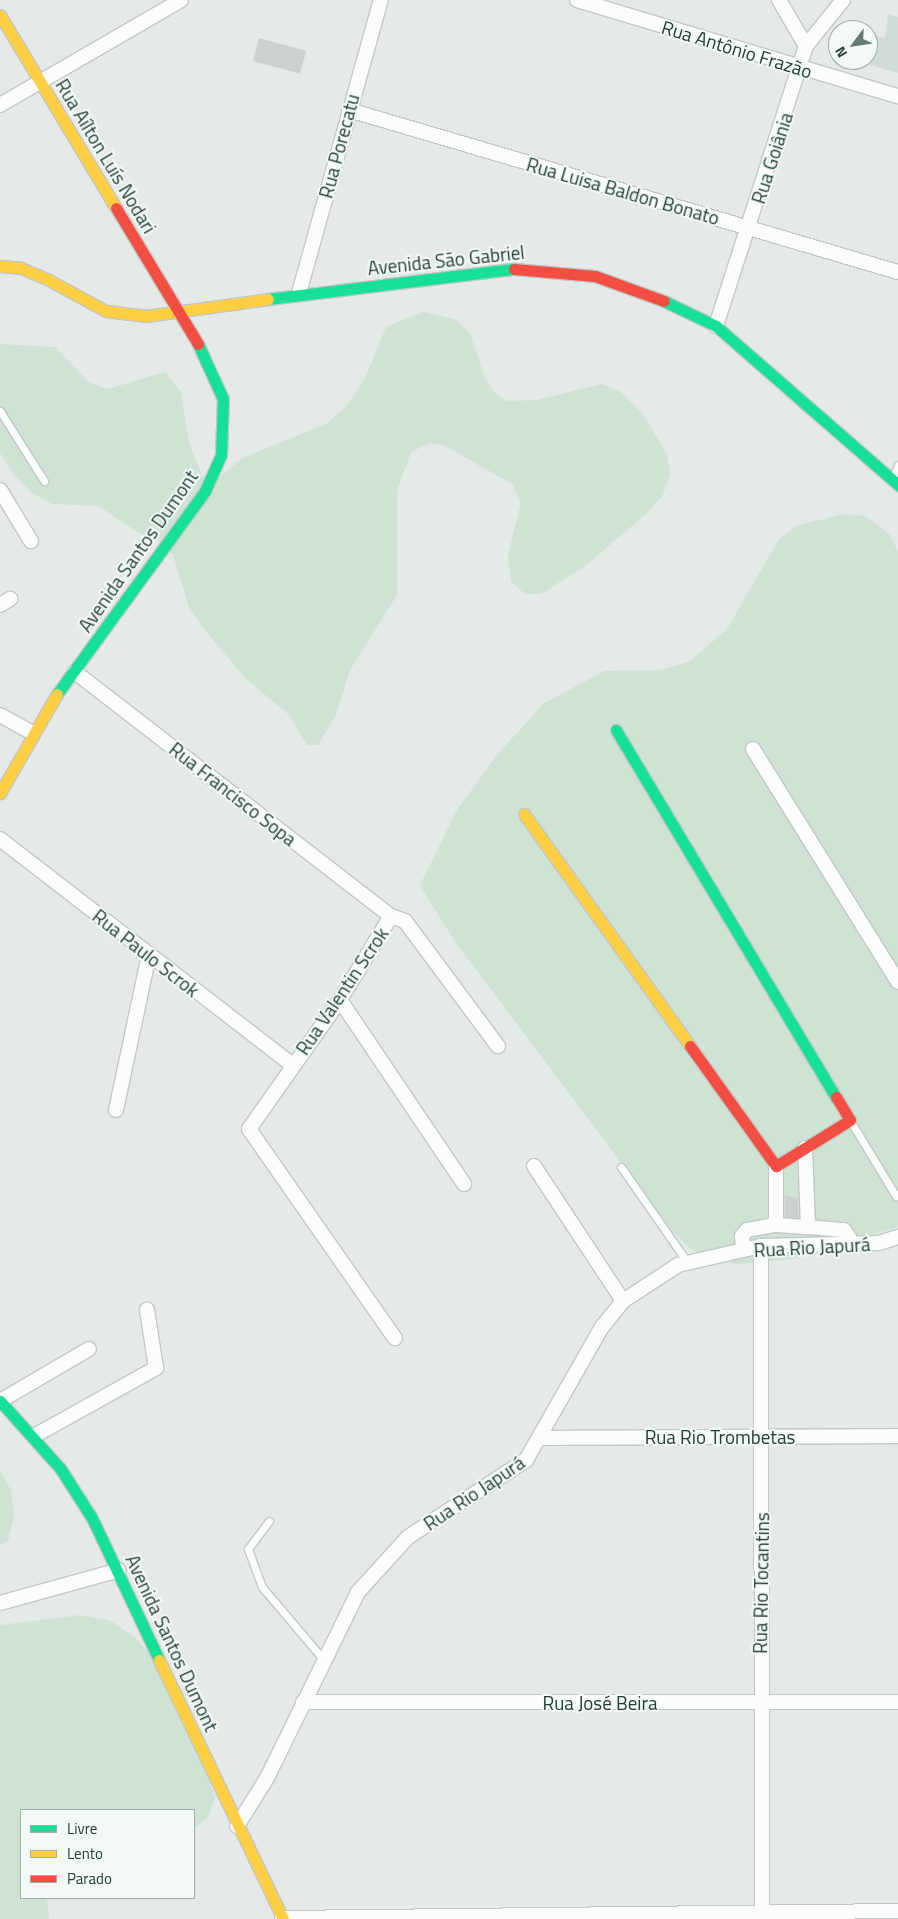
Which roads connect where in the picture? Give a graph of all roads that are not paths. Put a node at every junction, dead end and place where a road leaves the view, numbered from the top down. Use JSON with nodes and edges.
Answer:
{"nodes":[{"id":1,"x":181,"y":0,"type":"edge"},
{"id":2,"x":381,"y":0,"type":"edge"},
{"id":3,"x":577,"y":0,"type":"edge"},
{"id":4,"x":779,"y":0,"type":"edge"},
{"id":5,"x":843,"y":0,"type":"edge"},
{"id":6,"x":0,"y":15,"type":"edge"},
{"id":7,"x":806,"y":46,"type":"junction"},
{"id":8,"x":801,"y":68,"type":"junction"},
{"id":9,"x":40,"y":81,"type":"junction"},
{"id":10,"x":898,"y":96,"type":"edge"},
{"id":11,"x":0,"y":105,"type":"edge"},
{"id":12,"x":349,"y":110,"type":"junction"},
{"id":13,"x":750,"y":229,"type":"junction"},
{"id":14,"x":0,"y":266,"type":"edge"},
{"id":15,"x":898,"y":272,"type":"edge"},
{"id":16,"x":299,"y":293,"type":"junction"},
{"id":17,"x":182,"y":314,"type":"junction"},
{"id":18,"x":716,"y":326,"type":"junction"},
{"id":19,"x":0,"y":411,"type":"edge"},
{"id":20,"x":898,"y":465,"type":"edge"},
{"id":21,"x":44,"y":481,"type":"dead end"},
{"id":22,"x":895,"y":483,"type":"edge"},
{"id":23,"x":0,"y":490,"type":"edge"},
{"id":24,"x":31,"y":541,"type":"dead end"},
{"id":25,"x":74,"y":672,"type":"junction"},
{"id":26,"x":0,"y":715,"type":"edge"},
{"id":27,"x":616,"y":730,"type":"dead end"},
{"id":28,"x":32,"y":733,"type":"junction"},
{"id":29,"x":753,"y":749,"type":"dead end"},
{"id":30,"x":0,"y":793,"type":"edge"},
{"id":31,"x":524,"y":814,"type":"dead end"},
{"id":32,"x":0,"y":839,"type":"edge"},
{"id":33,"x":391,"y":916,"type":"junction"},
{"id":34,"x":149,"y":955,"type":"junction"},
{"id":35,"x":898,"y":982,"type":"edge"},
{"id":36,"x":340,"y":1000,"type":"junction"},
{"id":37,"x":498,"y":1046,"type":"dead end"},
{"id":38,"x":292,"y":1065,"type":"junction"},
{"id":39,"x":116,"y":1110,"type":"dead end"},
{"id":40,"x":850,"y":1120,"type":"junction"},
{"id":41,"x":804,"y":1148,"type":"junction"},
{"id":42,"x":534,"y":1166,"type":"dead end"},
{"id":43,"x":776,"y":1166,"type":"junction"},
{"id":44,"x":620,"y":1167,"type":"dead end"},
{"id":45,"x":464,"y":1184,"type":"dead end"},
{"id":46,"x":896,"y":1196,"type":"dead end"},
{"id":47,"x":776,"y":1225,"type":"junction"},
{"id":48,"x":808,"y":1226,"type":"junction"},
{"id":49,"x":898,"y":1237,"type":"edge"},
{"id":50,"x":852,"y":1242,"type":"junction"},
{"id":51,"x":760,"y":1246,"type":"junction"},
{"id":52,"x":743,"y":1250,"type":"junction"},
{"id":53,"x":688,"y":1263,"type":"junction"},
{"id":54,"x":623,"y":1301,"type":"junction"},
{"id":55,"x":147,"y":1310,"type":"dead end"},
{"id":56,"x":395,"y":1338,"type":"dead end"},
{"id":57,"x":90,"y":1349,"type":"dead end"},
{"id":58,"x":0,"y":1401,"type":"edge"},
{"id":59,"x":34,"y":1436,"type":"junction"},
{"id":60,"x":764,"y":1436,"type":"junction"},
{"id":61,"x":898,"y":1436,"type":"edge"},
{"id":62,"x":542,"y":1438,"type":"junction"},
{"id":63,"x":269,"y":1521,"type":"dead end"},
{"id":64,"x":119,"y":1570,"type":"junction"},
{"id":65,"x":0,"y":1604,"type":"edge"},
{"id":66,"x":324,"y":1660,"type":"junction"},
{"id":67,"x":303,"y":1702,"type":"junction"},
{"id":68,"x":898,"y":1702,"type":"edge"},
{"id":69,"x":758,"y":1704,"type":"junction"},
{"id":70,"x":237,"y":1826,"type":"junction"},
{"id":71,"x":898,"y":1911,"type":"edge"},
{"id":72,"x":762,"y":1915,"type":"edge"},
{"id":73,"x":548,"y":1916,"type":"edge"},
{"id":74,"x":282,"y":1919,"type":"edge"}],
"edges":[{"from":1,"to":9,"type":"street"},
{"from":2,"to":12,"type":"street","name":"Rua Porecatu"},
{"from":3,"to":8,"type":"street","name":"Rua Antônio Frazão"},
{"from":4,"to":7,"type":"street"},
{"from":5,"to":7,"type":"street","name":"Rua Goiânia"},
{"from":6,"to":9,"type":"street","name":"Rua Aílton Luís Nodari"},
{"from":7,"to":8,"type":"street","name":"Rua Goiânia"},
{"from":8,"to":10,"type":"street","name":"Rua Antônio Frazão"},
{"from":8,"to":13,"type":"street","name":"Rua Goiânia"},
{"from":9,"to":11,"type":"street"},
{"from":9,"to":17,"type":"street","name":"Rua Aílton Luís Nodari"},
{"from":12,"to":13,"type":"street","name":"Rua Luisa Baldon Bonato"},
{"from":12,"to":16,"type":"street","name":"Rua Porecatu"},
{"from":13,"to":15,"type":"street","name":"Rua Luisa Baldon Bonato"},
{"from":13,"to":18,"type":"street","name":"Rua Goiânia"},
{"from":14,"to":17,"type":"street","name":"Avenida São Gabriel"},
{"from":16,"to":17,"type":"street","name":"Avenida São Gabriel"},
{"from":16,"to":18,"type":"street","name":"Avenida São Gabriel"},
{"from":17,"to":25,"type":"street","name":"Avenida Santos Dumont"},
{"from":18,"to":22,"type":"street","name":"Avenida São Gabriel"},
{"from":19,"to":21,"type":"lane"},
{"from":20,"to":22,"type":"lane"},
{"from":23,"to":24,"type":"street"},
{"from":25,"to":28,"type":"street","name":"Avenida Santos Dumont"},
{"from":25,"to":33,"type":"street","name":"Rua Francisco Sopa"},
{"from":26,"to":28,"type":"street"},
{"from":27,"to":40,"type":"street"},
{"from":28,"to":30,"type":"street","name":"Avenida Santos Dumont"},
{"from":29,"to":35,"type":"street"},
{"from":31,"to":43,"type":"street"},
{"from":32,"to":34,"type":"street","name":"Rua Paulo Scrok"},
{"from":33,"to":36,"type":"street","name":"Rua Valentin Scrok"},
{"from":33,"to":37,"type":"street","name":"Rua Francisco Sopa"},
{"from":34,"to":38,"type":"street","name":"Rua Paulo Scrok"},
{"from":34,"to":39,"type":"street"},
{"from":36,"to":38,"type":"street","name":"Rua Valentin Scrok"},
{"from":36,"to":45,"type":"street"},
{"from":38,"to":56,"type":"street","name":"Rua Valentin Scrok"},
{"from":40,"to":41,"type":"street"},
{"from":40,"to":46,"type":"lane"},
{"from":41,"to":43,"type":"street"},
{"from":41,"to":48,"type":"street"},
{"from":42,"to":54,"type":"street"},
{"from":43,"to":47,"type":"street"},
{"from":44,"to":53,"type":"lane"},
{"from":47,"to":48,"type":"street"},
{"from":47,"to":52,"type":"street"},
{"from":48,"to":50,"type":"street"},
{"from":49,"to":50,"type":"street","name":"Rua Rio Japurá"},
{"from":50,"to":51,"type":"street","name":"Rua Rio Japurá"},
{"from":51,"to":52,"type":"street","name":"Rua Rio Japurá"},
{"from":51,"to":60,"type":"street","name":"Rua Rio Tocantins"},
{"from":52,"to":53,"type":"street","name":"Rua Rio Japurá"},
{"from":53,"to":54,"type":"street","name":"Rua Rio Japurá"},
{"from":54,"to":62,"type":"street","name":"Rua Rio Japurá"},
{"from":55,"to":59,"type":"street"},
{"from":57,"to":58,"type":"street"},
{"from":58,"to":59,"type":"street","name":"Avenida Santos Dumont"},
{"from":59,"to":64,"type":"street","name":"Avenida Santos Dumont"},
{"from":60,"to":61,"type":"street","name":"Rua Rio Trombetas"},
{"from":60,"to":62,"type":"street","name":"Rua Rio Trombetas"},
{"from":60,"to":69,"type":"street","name":"Rua Rio Tocantins"},
{"from":62,"to":66,"type":"street","name":"Rua Rio Japurá"},
{"from":63,"to":66,"type":"lane"},
{"from":64,"to":65,"type":"street"},
{"from":64,"to":70,"type":"street","name":"Avenida Santos Dumont"},
{"from":66,"to":67,"type":"street","name":"Rua Rio Japurá"},
{"from":67,"to":69,"type":"street","name":"Rua José Beira"},
{"from":67,"to":70,"type":"street","name":"Rua Rio Japurá"},
{"from":68,"to":69,"type":"street","name":"Rua José Beira"},
{"from":69,"to":72,"type":"street","name":"Rua Rio Tocantins"},
{"from":70,"to":74,"type":"street","name":"Avenida Santos Dumont"},
{"from":71,"to":72,"type":"street"},
{"from":72,"to":73,"type":"street"},
{"from":73,"to":74,"type":"street"}]}
